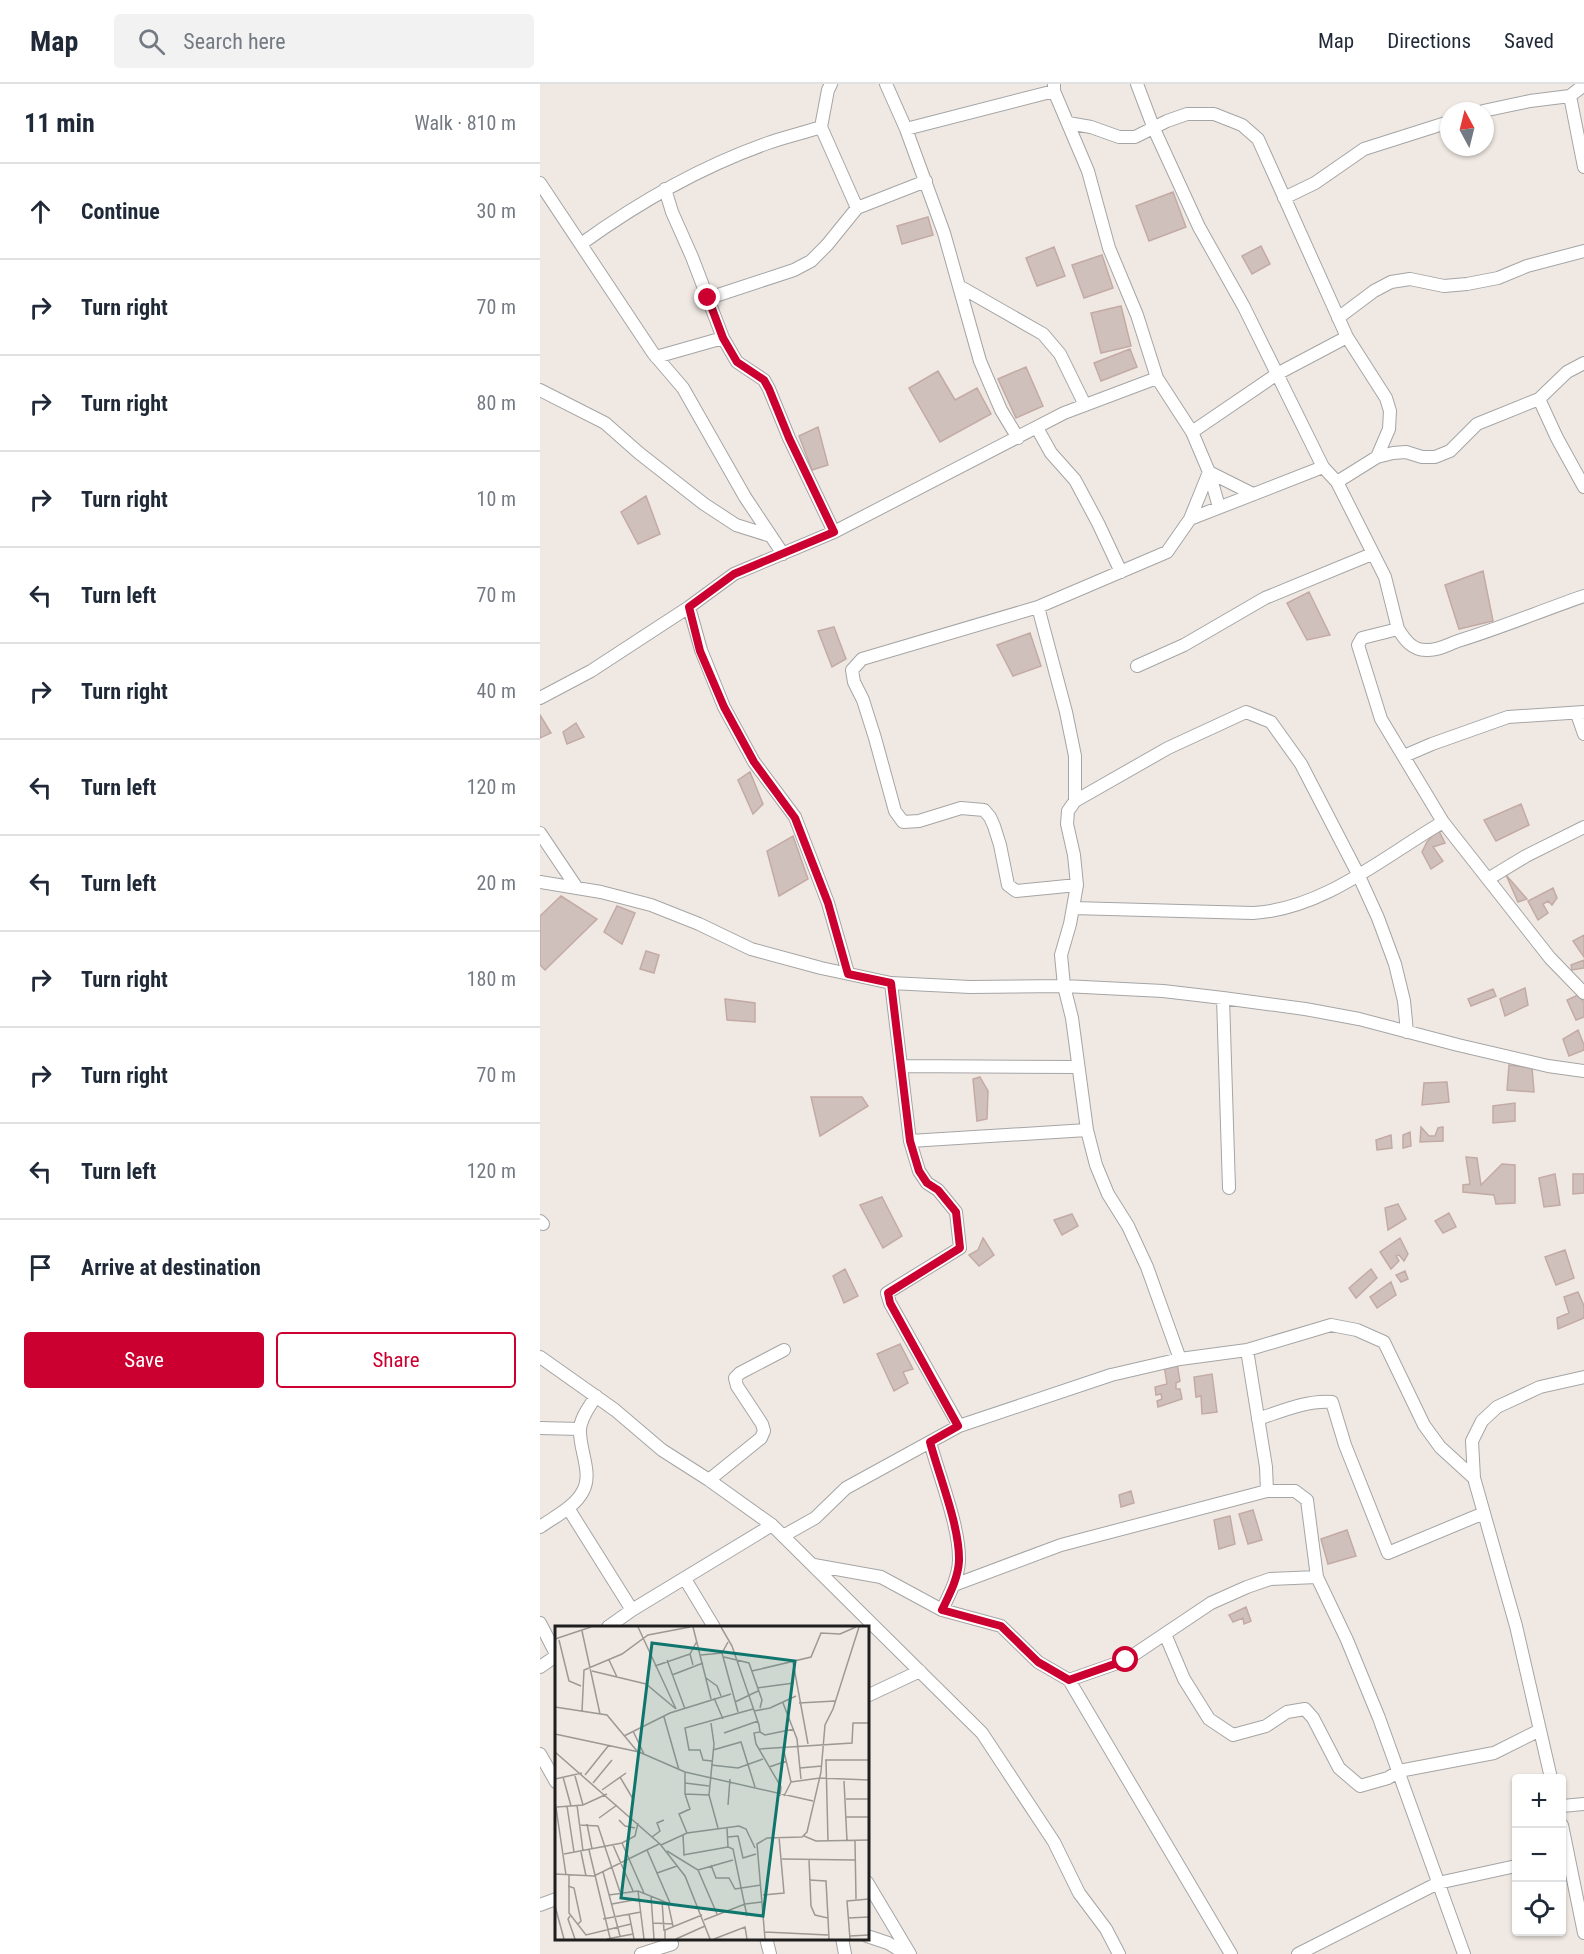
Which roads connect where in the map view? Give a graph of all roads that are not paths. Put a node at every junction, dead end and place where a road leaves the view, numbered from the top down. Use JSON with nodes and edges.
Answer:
{"nodes":[{"id":1,"x":831,"y":84,"type":"edge"},
{"id":2,"x":886,"y":84,"type":"edge"},
{"id":3,"x":1137,"y":84,"type":"edge"},
{"id":4,"x":1584,"y":85,"type":"edge"},
{"id":5,"x":1054,"y":87,"type":"edge"},
{"id":6,"x":1570,"y":96,"type":"junction"},
{"id":7,"x":1494,"y":109,"type":"edge"},
{"id":8,"x":1068,"y":123,"type":"junction"},
{"id":9,"x":1440,"y":125,"type":"edge"},
{"id":10,"x":821,"y":128,"type":"junction"},
{"id":11,"x":906,"y":129,"type":"junction"},
{"id":12,"x":1154,"y":129,"type":"junction"},
{"id":13,"x":1584,"y":167,"type":"edge"},
{"id":14,"x":926,"y":181,"type":"junction"},
{"id":15,"x":540,"y":183,"type":"edge"},
{"id":16,"x":665,"y":189,"type":"junction"},
{"id":17,"x":1284,"y":198,"type":"junction"},
{"id":18,"x":857,"y":208,"type":"junction"},
{"id":19,"x":581,"y":244,"type":"junction"},
{"id":20,"x":1584,"y":251,"type":"edge"},
{"id":21,"x":959,"y":285,"type":"junction"},
{"id":22,"x":708,"y":298,"type":"junction"},
{"id":23,"x":1338,"y":318,"type":"junction"},
{"id":24,"x":1347,"y":337,"type":"junction"},
{"id":25,"x":723,"y":338,"type":"junction"},
{"id":26,"x":656,"y":357,"type":"junction"},
{"id":27,"x":1584,"y":363,"type":"edge"},
{"id":28,"x":1277,"y":374,"type":"junction"},
{"id":29,"x":1157,"y":378,"type":"junction"},
{"id":30,"x":540,"y":390,"type":"edge"},
{"id":31,"x":1539,"y":399,"type":"junction"},
{"id":32,"x":1085,"y":405,"type":"junction"},
{"id":33,"x":1037,"y":428,"type":"junction"},
{"id":34,"x":1192,"y":432,"type":"junction"},
{"id":35,"x":1018,"y":438,"type":"junction"},
{"id":36,"x":1377,"y":457,"type":"junction"},
{"id":37,"x":1323,"y":467,"type":"junction"},
{"id":38,"x":1209,"y":472,"type":"junction"},
{"id":39,"x":1337,"y":482,"type":"junction"},
{"id":40,"x":1584,"y":487,"type":"edge"},
{"id":41,"x":1253,"y":494,"type":"junction"},
{"id":42,"x":1219,"y":507,"type":"junction"},
{"id":43,"x":1190,"y":519,"type":"junction"},
{"id":44,"x":834,"y":532,"type":"junction"},
{"id":45,"x":771,"y":536,"type":"junction"},
{"id":46,"x":783,"y":554,"type":"junction"},
{"id":47,"x":1372,"y":554,"type":"junction"},
{"id":48,"x":1121,"y":572,"type":"junction"},
{"id":49,"x":1584,"y":596,"type":"edge"},
{"id":50,"x":1038,"y":606,"type":"junction"},
{"id":51,"x":689,"y":607,"type":"junction"},
{"id":52,"x":1398,"y":629,"type":"junction"},
{"id":53,"x":1137,"y":666,"type":"dead end"},
{"id":54,"x":540,"y":698,"type":"edge"},
{"id":55,"x":1580,"y":713,"type":"edge"},
{"id":56,"x":1584,"y":734,"type":"edge"},
{"id":57,"x":1404,"y":756,"type":"junction"},
{"id":58,"x":1075,"y":801,"type":"junction"},
{"id":59,"x":1443,"y":822,"type":"junction"},
{"id":60,"x":1584,"y":827,"type":"edge"},
{"id":61,"x":540,"y":833,"type":"edge"},
{"id":62,"x":1358,"y":874,"type":"junction"},
{"id":63,"x":1488,"y":879,"type":"junction"},
{"id":64,"x":540,"y":882,"type":"edge"},
{"id":65,"x":1077,"y":885,"type":"junction"},
{"id":66,"x":578,"y":888,"type":"junction"},
{"id":67,"x":1073,"y":908,"type":"junction"},
{"id":68,"x":848,"y":974,"type":"junction"},
{"id":69,"x":891,"y":983,"type":"junction"},
{"id":70,"x":1064,"y":986,"type":"junction"},
{"id":71,"x":1584,"y":993,"type":"edge"},
{"id":72,"x":1222,"y":998,"type":"junction"},
{"id":73,"x":1407,"y":1032,"type":"junction"},
{"id":74,"x":901,"y":1066,"type":"junction"},
{"id":75,"x":1078,"y":1067,"type":"junction"},
{"id":76,"x":1584,"y":1071,"type":"edge"},
{"id":77,"x":1087,"y":1130,"type":"junction"},
{"id":78,"x":910,"y":1141,"type":"junction"},
{"id":79,"x":1229,"y":1188,"type":"dead end"},
{"id":80,"x":784,"y":1350,"type":"dead end"},
{"id":81,"x":1247,"y":1350,"type":"junction"},
{"id":82,"x":540,"y":1357,"type":"edge"},
{"id":83,"x":1180,"y":1359,"type":"junction"},
{"id":84,"x":1584,"y":1377,"type":"edge"},
{"id":85,"x":596,"y":1396,"type":"junction"},
{"id":86,"x":1258,"y":1419,"type":"junction"},
{"id":87,"x":958,"y":1426,"type":"junction"},
{"id":88,"x":540,"y":1428,"type":"edge"},
{"id":89,"x":580,"y":1429,"type":"junction"},
{"id":90,"x":930,"y":1442,"type":"junction"},
{"id":91,"x":1474,"y":1478,"type":"junction"},
{"id":92,"x":709,"y":1480,"type":"junction"},
{"id":93,"x":1267,"y":1491,"type":"junction"},
{"id":94,"x":568,"y":1508,"type":"junction"},
{"id":95,"x":1484,"y":1513,"type":"junction"},
{"id":96,"x":772,"y":1525,"type":"junction"},
{"id":97,"x":540,"y":1527,"type":"edge"},
{"id":98,"x":783,"y":1536,"type":"junction"},
{"id":99,"x":814,"y":1565,"type":"junction"},
{"id":100,"x":1317,"y":1577,"type":"junction"},
{"id":101,"x":685,"y":1579,"type":"junction"},
{"id":102,"x":954,"y":1584,"type":"junction"},
{"id":103,"x":632,"y":1610,"type":"junction"},
{"id":104,"x":942,"y":1610,"type":"junction"},
{"id":105,"x":540,"y":1623,"type":"edge"},
{"id":106,"x":610,"y":1626,"type":"edge"},
{"id":107,"x":713,"y":1626,"type":"edge"},
{"id":108,"x":1165,"y":1634,"type":"junction"},
{"id":109,"x":555,"y":1653,"type":"edge"},
{"id":110,"x":555,"y":1656,"type":"edge"},
{"id":111,"x":540,"y":1667,"type":"edge"},
{"id":112,"x":920,"y":1671,"type":"junction"},
{"id":113,"x":1069,"y":1680,"type":"junction"},
{"id":114,"x":868,"y":1696,"type":"edge"},
{"id":115,"x":1540,"y":1730,"type":"junction"},
{"id":116,"x":540,"y":1754,"type":"edge"},
{"id":117,"x":1400,"y":1771,"type":"junction"},
{"id":118,"x":1550,"y":1774,"type":"edge"},
{"id":119,"x":555,"y":1780,"type":"edge"},
{"id":120,"x":1584,"y":1804,"type":"edge"},
{"id":121,"x":1566,"y":1806,"type":"edge"},
{"id":122,"x":1566,"y":1860,"type":"edge"},
{"id":123,"x":1512,"y":1867,"type":"edge"},
{"id":124,"x":1438,"y":1883,"type":"junction"},
{"id":125,"x":868,"y":1884,"type":"edge"},
{"id":126,"x":555,"y":1899,"type":"edge"},
{"id":127,"x":540,"y":1905,"type":"edge"},
{"id":128,"x":1584,"y":1933,"type":"edge"},
{"id":129,"x":868,"y":1936,"type":"edge"},
{"id":130,"x":766,"y":1939,"type":"edge"},
{"id":131,"x":842,"y":1939,"type":"edge"},
{"id":132,"x":673,"y":1945,"type":"edge"},
{"id":133,"x":641,"y":1954,"type":"edge"},
{"id":134,"x":770,"y":1954,"type":"edge"},
{"id":135,"x":845,"y":1954,"type":"edge"},
{"id":136,"x":908,"y":1954,"type":"edge"},
{"id":137,"x":1119,"y":1954,"type":"edge"},
{"id":138,"x":1231,"y":1954,"type":"edge"},
{"id":139,"x":1298,"y":1954,"type":"edge"},
{"id":140,"x":1464,"y":1954,"type":"edge"}],
"edges":[{"from":1,"to":10,"type":"street"},
{"from":2,"to":11,"type":"street"},
{"from":3,"to":12,"type":"street"},
{"from":4,"to":6,"type":"street"},
{"from":5,"to":8,"type":"street"},
{"from":5,"to":11,"type":"street"},
{"from":6,"to":7,"type":"street"},
{"from":6,"to":13,"type":"street"},
{"from":8,"to":12,"type":"street"},
{"from":8,"to":29,"type":"street"},
{"from":9,"to":17,"type":"street"},
{"from":10,"to":16,"type":"street"},
{"from":10,"to":18,"type":"street"},
{"from":11,"to":14,"type":"street"},
{"from":12,"to":17,"type":"street"},
{"from":12,"to":28,"type":"street"},
{"from":14,"to":18,"type":"street"},
{"from":14,"to":21,"type":"street"},
{"from":15,"to":19,"type":"street"},
{"from":16,"to":19,"type":"street"},
{"from":16,"to":22,"type":"street"},
{"from":17,"to":23,"type":"street"},
{"from":18,"to":22,"type":"street"},
{"from":19,"to":26,"type":"street"},
{"from":20,"to":23,"type":"street"},
{"from":21,"to":32,"type":"street"},
{"from":21,"to":35,"type":"street"},
{"from":22,"to":25,"type":"street"},
{"from":23,"to":24,"type":"street"},
{"from":24,"to":28,"type":"street"},
{"from":24,"to":36,"type":"street"},
{"from":25,"to":26,"type":"street"},
{"from":25,"to":44,"type":"street"},
{"from":26,"to":45,"type":"street"},
{"from":27,"to":31,"type":"street"},
{"from":28,"to":34,"type":"street"},
{"from":28,"to":37,"type":"street"},
{"from":29,"to":32,"type":"street"},
{"from":29,"to":34,"type":"street"},
{"from":30,"to":45,"type":"street"},
{"from":31,"to":36,"type":"street"},
{"from":31,"to":40,"type":"street"},
{"from":32,"to":33,"type":"street"},
{"from":33,"to":35,"type":"street"},
{"from":33,"to":48,"type":"street"},
{"from":34,"to":38,"type":"street"},
{"from":35,"to":44,"type":"street"},
{"from":36,"to":39,"type":"street"},
{"from":37,"to":39,"type":"street"},
{"from":37,"to":41,"type":"street"},
{"from":38,"to":41,"type":"street"},
{"from":38,"to":42,"type":"street"},
{"from":38,"to":43,"type":"street"},
{"from":39,"to":47,"type":"street"},
{"from":41,"to":42,"type":"street"},
{"from":42,"to":43,"type":"street"},
{"from":43,"to":48,"type":"street"},
{"from":44,"to":46,"type":"street"},
{"from":45,"to":46,"type":"street"},
{"from":46,"to":51,"type":"street"},
{"from":47,"to":52,"type":"street"},
{"from":47,"to":53,"type":"street"},
{"from":48,"to":50,"type":"street"},
{"from":49,"to":52,"type":"street"},
{"from":50,"to":58,"type":"street"},
{"from":50,"to":65,"type":"street"},
{"from":51,"to":54,"type":"street"},
{"from":51,"to":68,"type":"street"},
{"from":52,"to":57,"type":"street"},
{"from":55,"to":56,"type":"street"},
{"from":55,"to":57,"type":"street"},
{"from":57,"to":59,"type":"street"},
{"from":58,"to":62,"type":"street"},
{"from":58,"to":65,"type":"street"},
{"from":59,"to":62,"type":"street"},
{"from":59,"to":63,"type":"street"},
{"from":60,"to":63,"type":"street"},
{"from":61,"to":66,"type":"street"},
{"from":62,"to":67,"type":"street"},
{"from":62,"to":73,"type":"street"},
{"from":63,"to":71,"type":"street"},
{"from":64,"to":66,"type":"street"},
{"from":65,"to":67,"type":"street"},
{"from":66,"to":68,"type":"street"},
{"from":67,"to":70,"type":"street"},
{"from":68,"to":69,"type":"street"},
{"from":69,"to":70,"type":"street"},
{"from":69,"to":74,"type":"street"},
{"from":70,"to":72,"type":"street"},
{"from":70,"to":75,"type":"street"},
{"from":72,"to":73,"type":"street"},
{"from":72,"to":79,"type":"street"},
{"from":73,"to":76,"type":"street"},
{"from":74,"to":75,"type":"street"},
{"from":74,"to":78,"type":"street"},
{"from":75,"to":77,"type":"street"},
{"from":77,"to":78,"type":"street"},
{"from":77,"to":83,"type":"street"},
{"from":78,"to":87,"type":"street"},
{"from":80,"to":92,"type":"street"},
{"from":81,"to":83,"type":"street"},
{"from":81,"to":86,"type":"street"},
{"from":81,"to":91,"type":"street"},
{"from":82,"to":85,"type":"street"},
{"from":83,"to":87,"type":"street"},
{"from":84,"to":91,"type":"street"},
{"from":85,"to":89,"type":"street"},
{"from":85,"to":92,"type":"street"},
{"from":86,"to":93,"type":"street"},
{"from":86,"to":95,"type":"street"},
{"from":87,"to":90,"type":"street"},
{"from":88,"to":89,"type":"street"},
{"from":89,"to":94,"type":"street"},
{"from":90,"to":98,"type":"street"},
{"from":90,"to":102,"type":"street"},
{"from":91,"to":95,"type":"street"},
{"from":92,"to":96,"type":"street"},
{"from":93,"to":100,"type":"street"},
{"from":93,"to":102,"type":"street"},
{"from":94,"to":97,"type":"street"},
{"from":94,"to":103,"type":"street"},
{"from":95,"to":115,"type":"street"},
{"from":96,"to":98,"type":"street"},
{"from":96,"to":101,"type":"street"},
{"from":98,"to":99,"type":"street"},
{"from":99,"to":104,"type":"street"},
{"from":99,"to":112,"type":"street"},
{"from":100,"to":108,"type":"street"},
{"from":100,"to":117,"type":"street"},
{"from":101,"to":103,"type":"street"},
{"from":101,"to":107,"type":"street"},
{"from":102,"to":104,"type":"street"},
{"from":103,"to":106,"type":"street"},
{"from":104,"to":113,"type":"street"},
{"from":105,"to":109,"type":"street"},
{"from":108,"to":113,"type":"street"},
{"from":108,"to":117,"type":"street"},
{"from":110,"to":111,"type":"street"},
{"from":112,"to":114,"type":"street"},
{"from":112,"to":137,"type":"street"},
{"from":113,"to":138,"type":"street"},
{"from":115,"to":117,"type":"street"},
{"from":115,"to":118,"type":"street"},
{"from":116,"to":119,"type":"street"},
{"from":117,"to":124,"type":"street"},
{"from":120,"to":121,"type":"street"},
{"from":122,"to":128,"type":"street"},
{"from":123,"to":124,"type":"street"},
{"from":124,"to":139,"type":"street"},
{"from":124,"to":140,"type":"street"},
{"from":125,"to":136,"type":"street"},
{"from":126,"to":127,"type":"street"},
{"from":129,"to":136,"type":"street"},
{"from":130,"to":134,"type":"street"},
{"from":131,"to":135,"type":"street"},
{"from":132,"to":133,"type":"street"}]}
